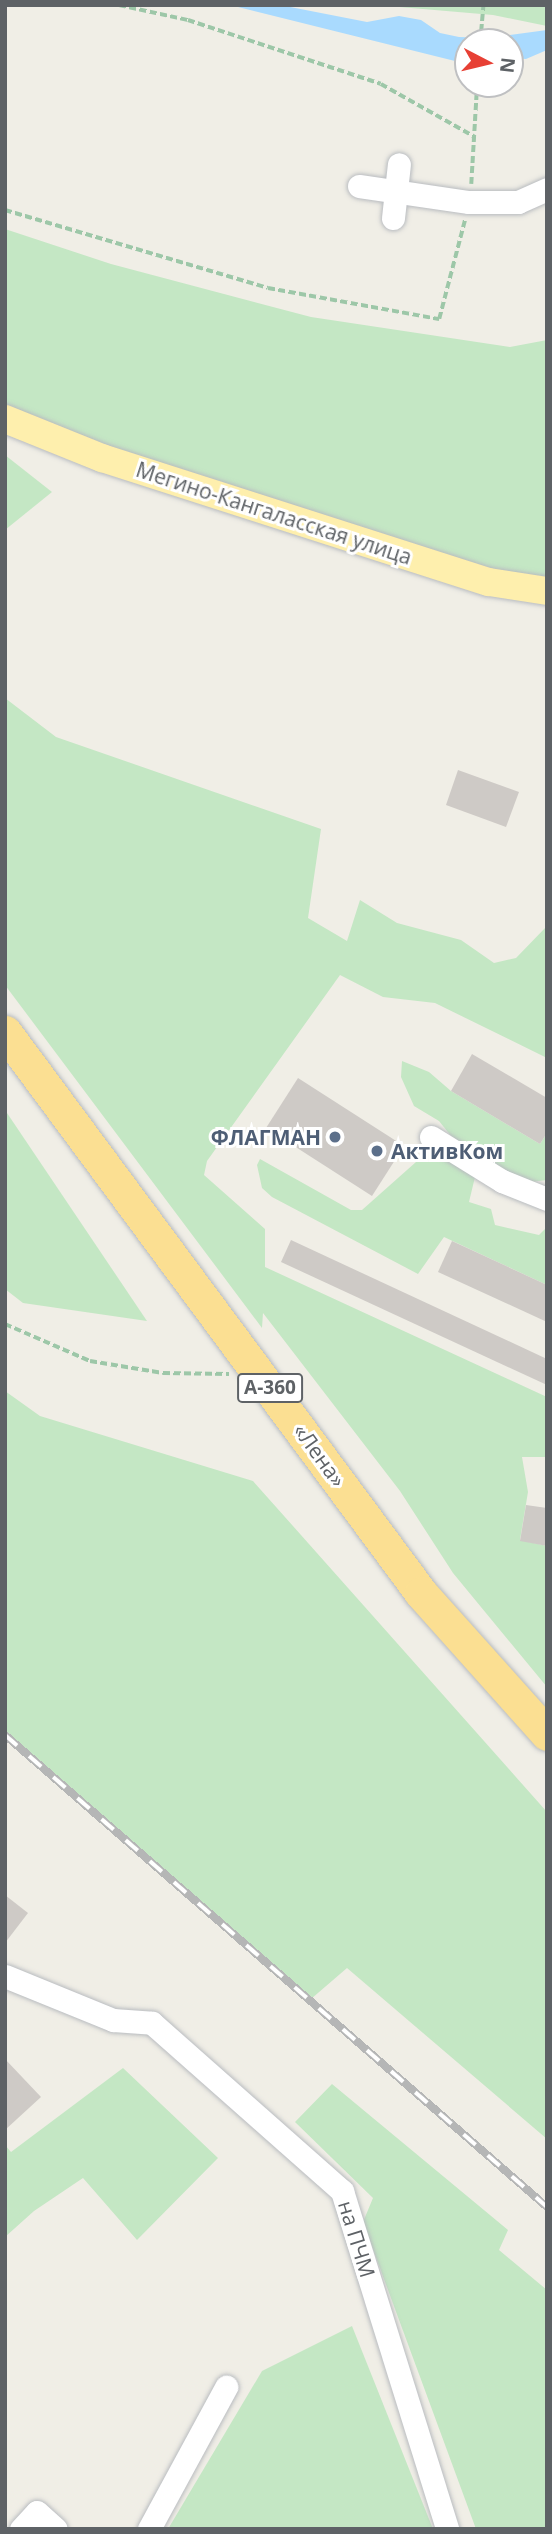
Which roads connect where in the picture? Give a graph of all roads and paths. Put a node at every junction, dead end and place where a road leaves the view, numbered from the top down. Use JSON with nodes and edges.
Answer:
{"nodes":[{"id":1,"x":119,"y":5,"type":"edge"},
{"id":2,"x":483,"y":5,"type":"edge"},
{"id":3,"x":481,"y":28,"type":"edge"},
{"id":4,"x":476,"y":98,"type":"edge"},
{"id":5,"x":475,"y":137,"type":"junction"},
{"id":6,"x":399,"y":164,"type":"dead end"},
{"id":7,"x":359,"y":186,"type":"dead end"},
{"id":8,"x":547,"y":189,"type":"edge"},
{"id":9,"x":396,"y":192,"type":"junction"},
{"id":10,"x":469,"y":202,"type":"junction"},
{"id":11,"x":5,"y":210,"type":"edge"},
{"id":12,"x":393,"y":218,"type":"dead end"},
{"id":13,"x":5,"y":419,"type":"edge"},
{"id":14,"x":547,"y":591,"type":"edge"},
{"id":15,"x":5,"y":1032,"type":"edge"},
{"id":16,"x":431,"y":1137,"type":"dead end"},
{"id":17,"x":547,"y":1199,"type":"edge"},
{"id":18,"x":5,"y":1324,"type":"edge"},
{"id":19,"x":257,"y":1370,"type":"junction"},
{"id":20,"x":547,"y":1734,"type":"edge"},
{"id":21,"x":5,"y":1976,"type":"edge"},
{"id":22,"x":226,"y":2387,"type":"dead end"},
{"id":23,"x":20,"y":2529,"type":"edge"},
{"id":24,"x":56,"y":2529,"type":"edge"},
{"id":25,"x":149,"y":2529,"type":"edge"},
{"id":26,"x":447,"y":2529,"type":"edge"}],
"edges":[{"from":1,"to":5,"type":"path"},
{"from":2,"to":3,"type":"path"},
{"from":4,"to":5,"type":"path"},
{"from":5,"to":10,"type":"path"},
{"from":6,"to":9,"type":"street"},
{"from":7,"to":9,"type":"street"},
{"from":8,"to":10,"type":"street"},
{"from":9,"to":10,"type":"street"},
{"from":9,"to":12,"type":"street"},
{"from":10,"to":11,"type":"path"},
{"from":13,"to":14,"type":"main road","name":"Мегино-Кангаласская улица"},
{"from":15,"to":19,"type":"highway","name":"«Лена»","number":"А-360"},
{"from":16,"to":17,"type":"street"},
{"from":18,"to":19,"type":"path"},
{"from":19,"to":20,"type":"highway","name":"«Лена»","number":"А-360"},
{"from":21,"to":26,"type":"street","name":"на ПЧМ"},
{"from":22,"to":25,"type":"street"},
{"from":23,"to":24,"type":"street"}]}
